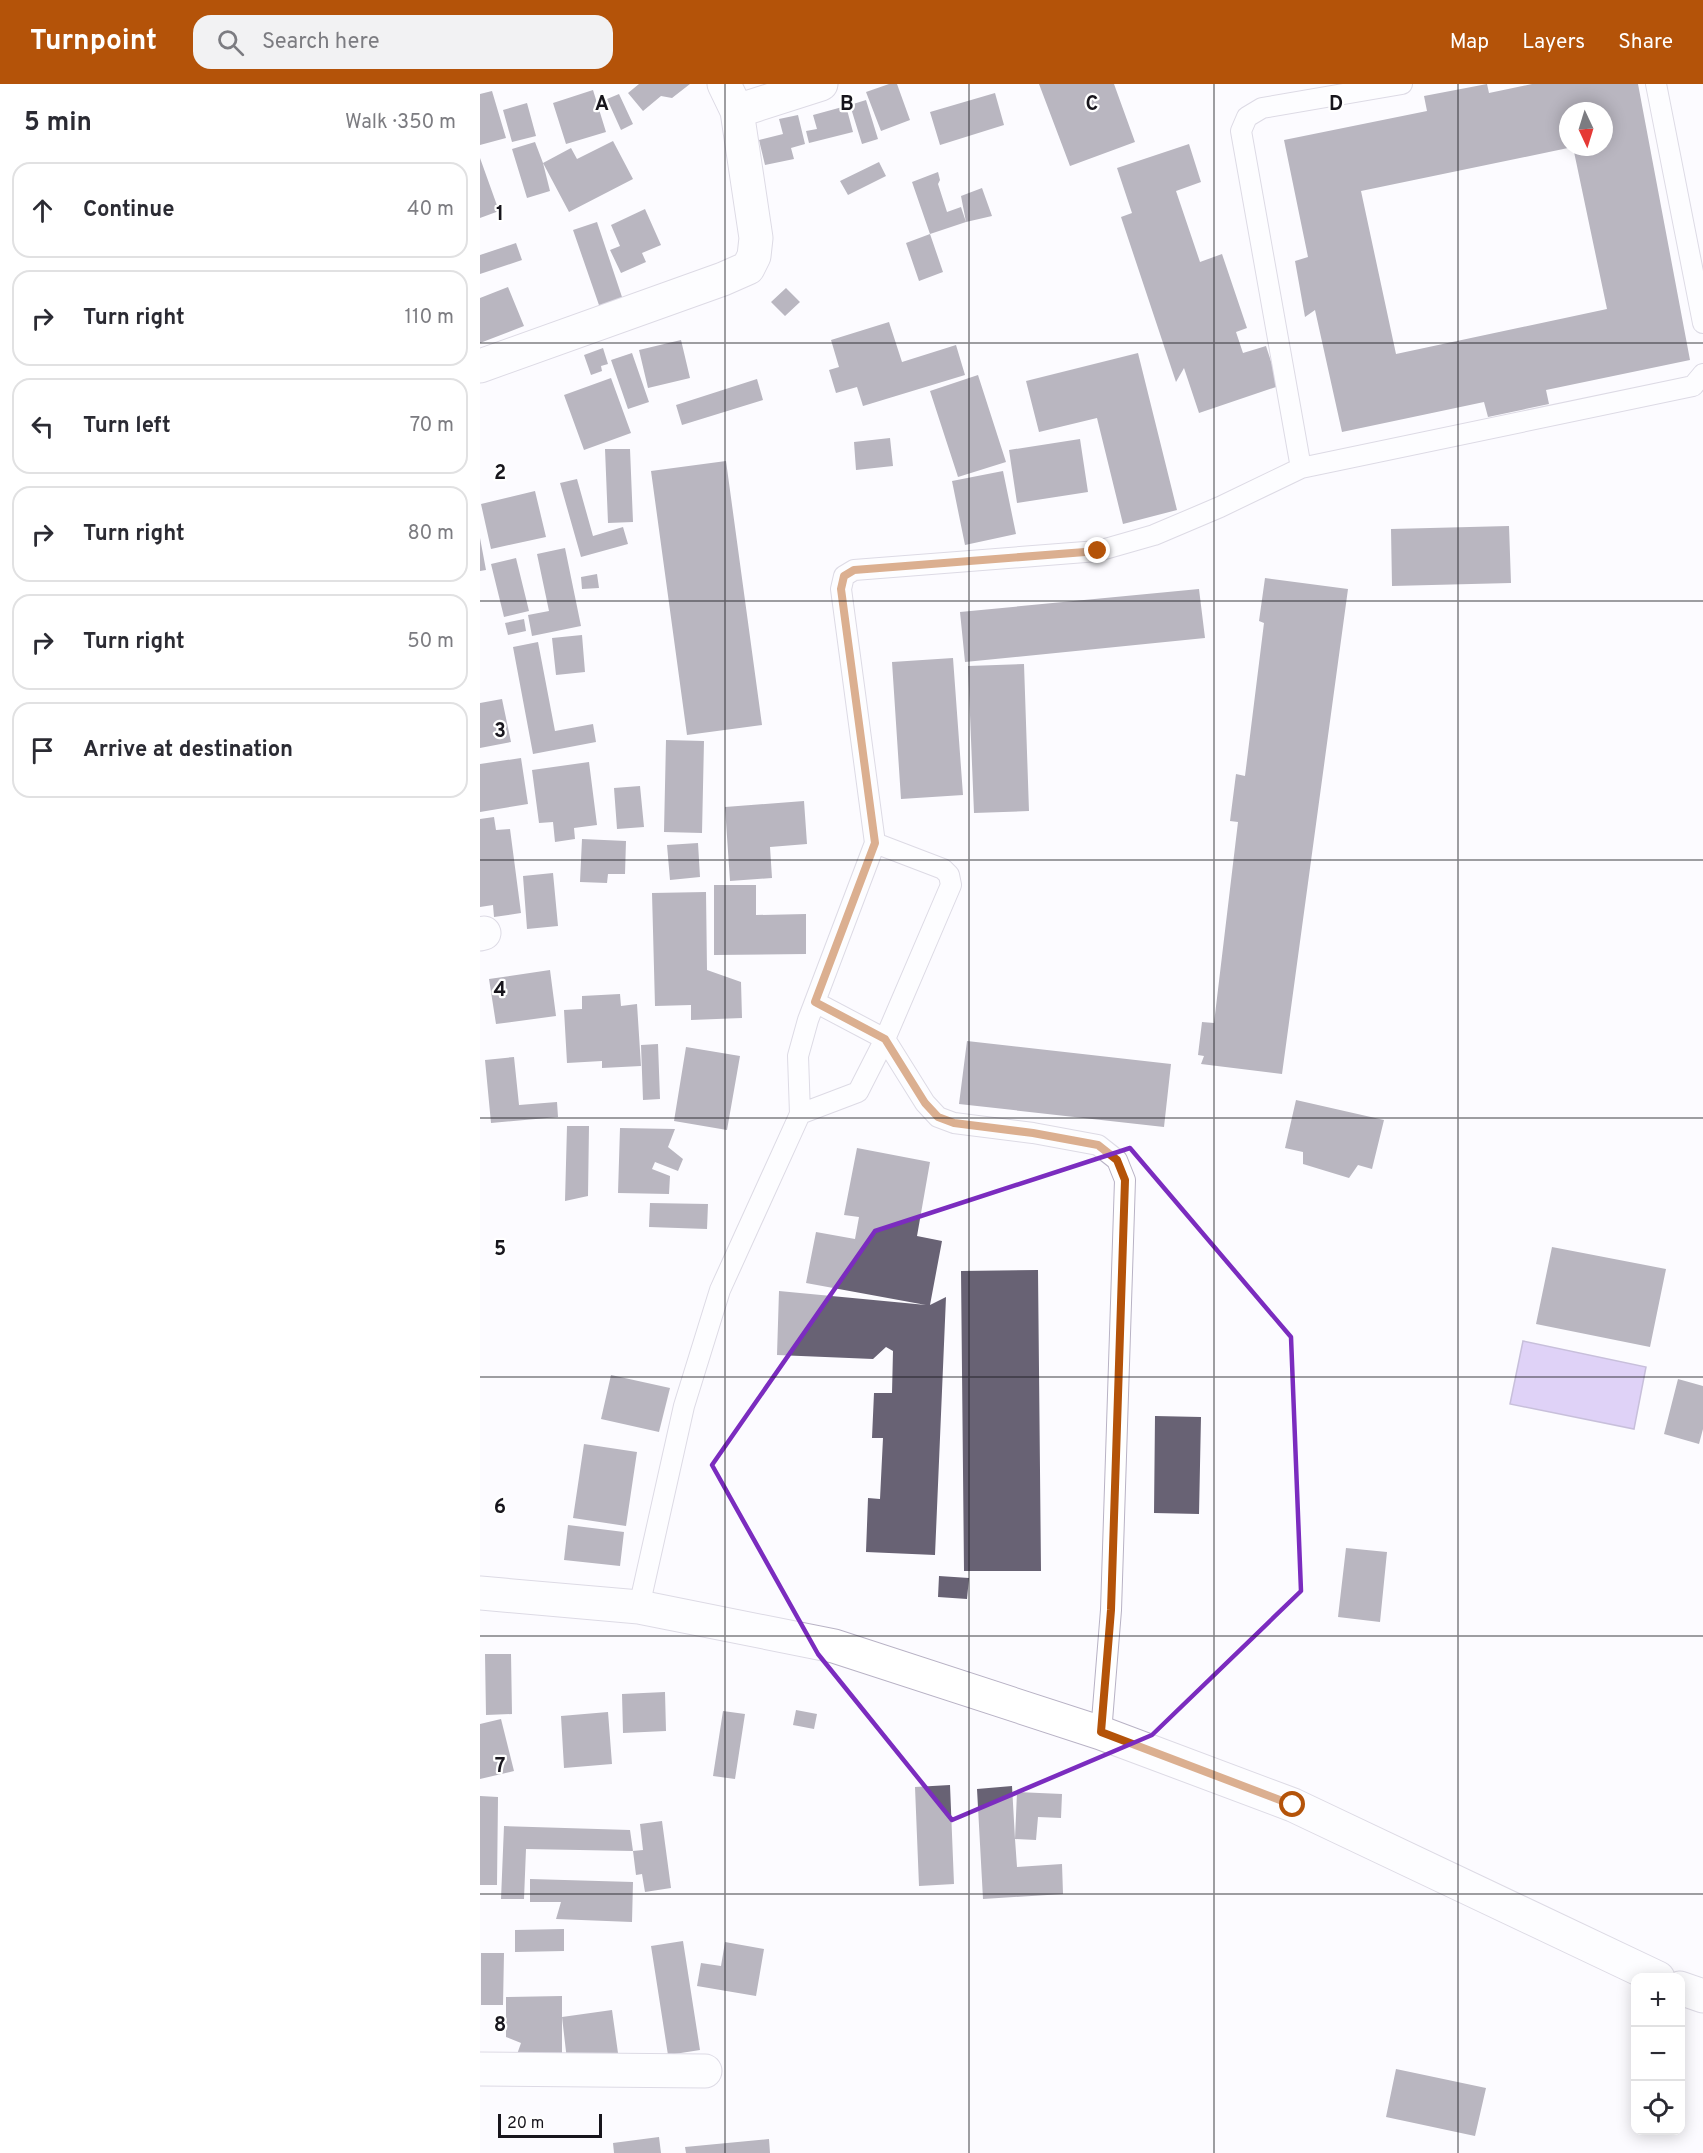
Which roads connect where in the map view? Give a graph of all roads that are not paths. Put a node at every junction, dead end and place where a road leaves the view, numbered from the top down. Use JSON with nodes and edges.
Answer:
{"nodes":[{"id":1,"x":821,"y":84,"type":"edge"},
{"id":2,"x":1402,"y":84,"type":"edge"},
{"id":3,"x":1656,"y":84,"type":"edge"},
{"id":4,"x":730,"y":97,"type":"edge"},
{"id":5,"x":1703,"y":323,"type":"edge"},
{"id":6,"x":480,"y":366,"type":"edge"},
{"id":7,"x":1703,"y":374,"type":"edge"},
{"id":8,"x":1301,"y":468,"type":"junction"},
{"id":9,"x":875,"y":843,"type":"junction"},
{"id":10,"x":815,"y":1002,"type":"junction"},
{"id":11,"x":885,"y":1039,"type":"junction"},
{"id":12,"x":800,"y":1114,"type":"junction"},
{"id":13,"x":480,"y":1593,"type":"edge"},
{"id":14,"x":639,"y":1607,"type":"junction"},
{"id":15,"x":1101,"y":1732,"type":"junction"},
{"id":16,"x":1650,"y":1973,"type":"edge"},
{"id":17,"x":1685,"y":1990,"type":"edge"},
{"id":18,"x":1703,"y":1996,"type":"edge"},
{"id":19,"x":480,"y":2069,"type":"edge"},
{"id":20,"x":705,"y":2071,"type":"dead end"}],
"edges":[{"from":1,"to":4,"type":"street"},
{"from":2,"to":8,"type":"lane"},
{"from":3,"to":5,"type":"lane"},
{"from":4,"to":6,"type":"street"},
{"from":7,"to":8,"type":"lane"},
{"from":8,"to":9,"type":"lane"},
{"from":9,"to":10,"type":"lane"},
{"from":9,"to":11,"type":"lane"},
{"from":10,"to":11,"type":"lane"},
{"from":10,"to":12,"type":"lane"},
{"from":11,"to":12,"type":"lane"},
{"from":11,"to":15,"type":"lane"},
{"from":12,"to":14,"type":"lane"},
{"from":13,"to":14,"type":"street"},
{"from":14,"to":15,"type":"street"},
{"from":15,"to":16,"type":"street"},
{"from":17,"to":18,"type":"street"},
{"from":19,"to":20,"type":"street"}]}
